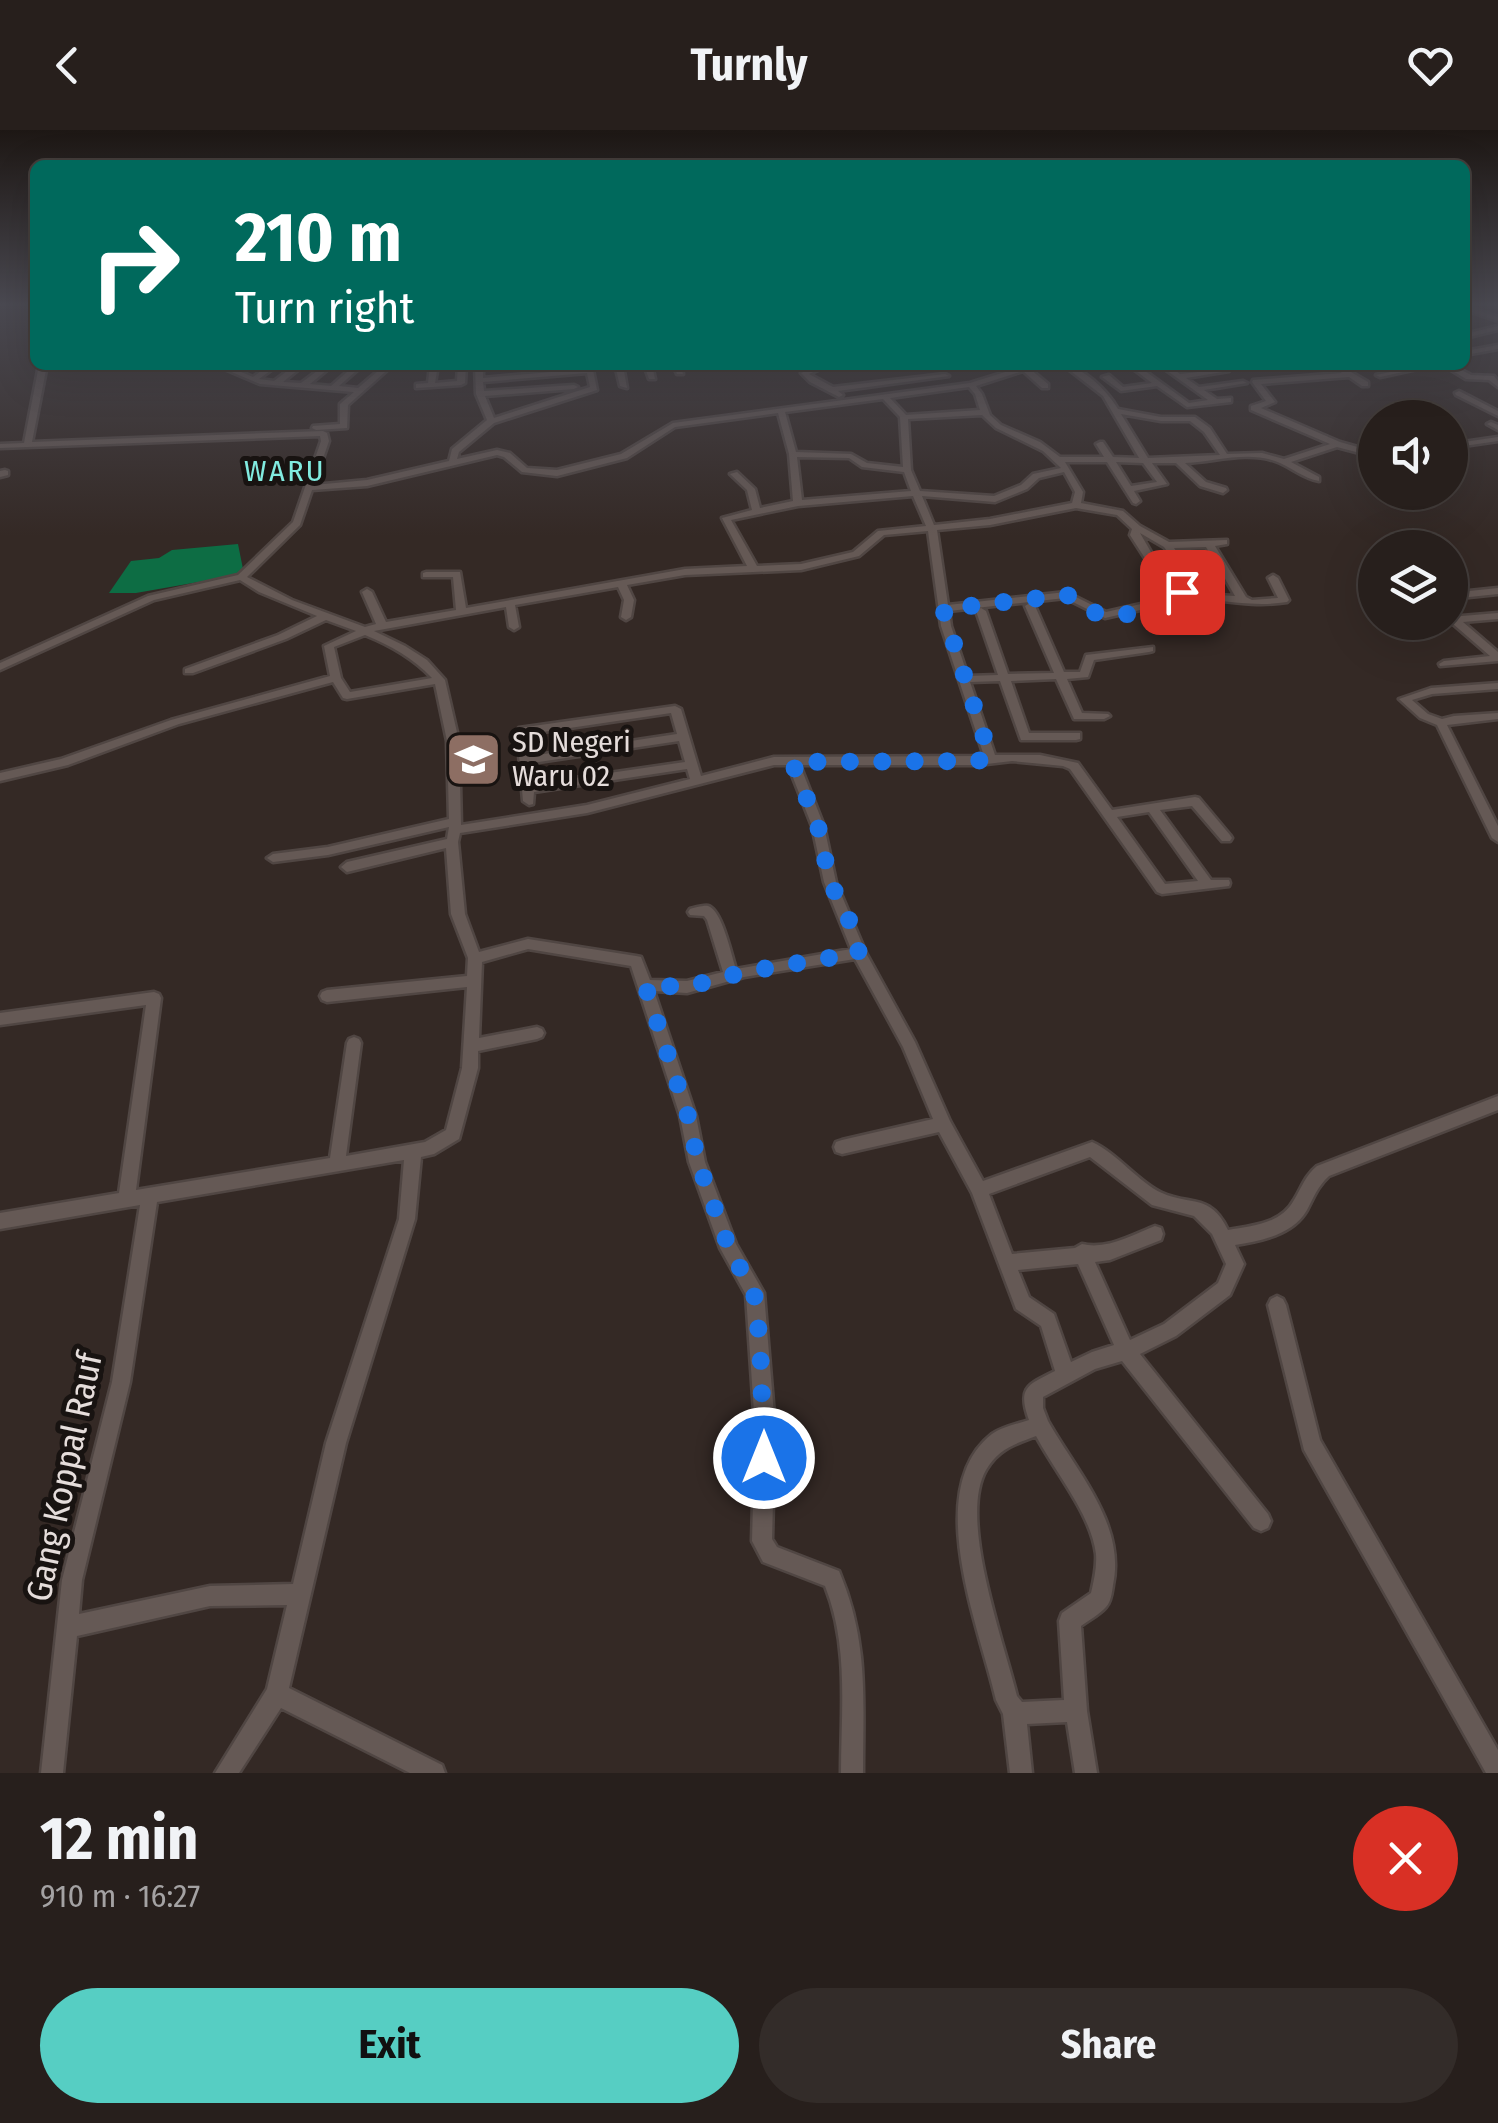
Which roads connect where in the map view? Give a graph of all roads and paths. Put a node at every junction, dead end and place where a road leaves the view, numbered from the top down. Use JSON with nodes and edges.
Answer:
{"nodes":[{"id":1,"x":40,"y":383,"type":"edge"},
{"id":2,"x":267,"y":383,"type":"edge"},
{"id":3,"x":306,"y":383,"type":"edge"},
{"id":4,"x":339,"y":383,"type":"edge"},
{"id":5,"x":367,"y":383,"type":"edge"},
{"id":6,"x":461,"y":383,"type":"edge"},
{"id":7,"x":480,"y":383,"type":"edge"},
{"id":8,"x":592,"y":383,"type":"edge"},
{"id":9,"x":623,"y":383,"type":"edge"},
{"id":10,"x":815,"y":383,"type":"edge"},
{"id":11,"x":876,"y":383,"type":"edge"},
{"id":12,"x":949,"y":383,"type":"edge"},
{"id":13,"x":979,"y":383,"type":"edge"},
{"id":14,"x":1041,"y":383,"type":"edge"},
{"id":15,"x":1090,"y":383,"type":"edge"},
{"id":16,"x":1113,"y":383,"type":"edge"},
{"id":17,"x":1189,"y":383,"type":"edge"},
{"id":18,"x":1243,"y":383,"type":"dead end"},
{"id":19,"x":1269,"y":383,"type":"edge"},
{"id":20,"x":274,"y":384,"type":"joint"},
{"id":21,"x":1158,"y":384,"type":"joint"},
{"id":22,"x":431,"y":385,"type":"joint"},
{"id":23,"x":971,"y":385,"type":"junction"},
{"id":24,"x":420,"y":386,"type":"dead end"},
{"id":25,"x":593,"y":386,"type":"junction"},
{"id":26,"x":624,"y":386,"type":"dead end"},
{"id":27,"x":951,"y":386,"type":"junction"},
{"id":28,"x":1045,"y":386,"type":"dead end"},
{"id":29,"x":300,"y":387,"type":"junction"},
{"id":30,"x":831,"y":387,"type":"junction"},
{"id":31,"x":331,"y":389,"type":"junction"},
{"id":32,"x":938,"y":389,"type":"junction"},
{"id":33,"x":1197,"y":389,"type":"junction"},
{"id":34,"x":358,"y":390,"type":"junction"},
{"id":35,"x":1459,"y":393,"type":"dead end"},
{"id":36,"x":480,"y":394,"type":"junction"},
{"id":37,"x":885,"y":397,"type":"junction"},
{"id":38,"x":1228,"y":400,"type":"dead end"},
{"id":39,"x":1216,"y":402,"type":"junction"},
{"id":40,"x":847,"y":403,"type":"junction"},
{"id":41,"x":812,"y":408,"type":"junction"},
{"id":42,"x":1115,"y":411,"type":"junction"},
{"id":43,"x":782,"y":412,"type":"junction"},
{"id":44,"x":960,"y":412,"type":"junction"},
{"id":45,"x":984,"y":412,"type":"junction"},
{"id":46,"x":1498,"y":414,"type":"edge"},
{"id":47,"x":904,"y":417,"type":"junction"},
{"id":48,"x":491,"y":421,"type":"junction"},
{"id":49,"x":306,"y":428,"type":"dead end"},
{"id":50,"x":1498,"y":439,"type":"edge"},
{"id":51,"x":1468,"y":443,"type":"edge"},
{"id":52,"x":28,"y":444,"type":"junction"},
{"id":53,"x":1100,"y":444,"type":"dead end"},
{"id":54,"x":1338,"y":444,"type":"junction"},
{"id":55,"x":0,"y":446,"type":"edge"},
{"id":56,"x":1358,"y":450,"type":"edge"},
{"id":57,"x":794,"y":454,"type":"junction"},
{"id":58,"x":1224,"y":455,"type":"junction"},
{"id":59,"x":1060,"y":459,"type":"junction"},
{"id":60,"x":1109,"y":459,"type":"junction"},
{"id":61,"x":1145,"y":459,"type":"junction"},
{"id":62,"x":453,"y":460,"type":"junction"},
{"id":63,"x":1286,"y":460,"type":"junction"},
{"id":64,"x":1178,"y":462,"type":"junction"},
{"id":65,"x":1066,"y":469,"type":"junction"},
{"id":66,"x":906,"y":470,"type":"junction"},
{"id":67,"x":734,"y":474,"type":"dead end"},
{"id":68,"x":1316,"y":480,"type":"dead end"},
{"id":69,"x":312,"y":488,"type":"junction"},
{"id":70,"x":1128,"y":489,"type":"junction"},
{"id":71,"x":1223,"y":490,"type":"dead end"},
{"id":72,"x":917,"y":493,"type":"junction"},
{"id":73,"x":1136,"y":501,"type":"dead end"},
{"id":74,"x":798,"y":503,"type":"junction"},
{"id":75,"x":1076,"y":504,"type":"junction"},
{"id":76,"x":756,"y":510,"type":"junction"},
{"id":77,"x":1136,"y":528,"type":"junction"},
{"id":78,"x":932,"y":530,"type":"junction"},
{"id":79,"x":1224,"y":542,"type":"dead end"},
{"id":80,"x":1209,"y":544,"type":"junction"},
{"id":81,"x":1168,"y":545,"type":"junction"},
{"id":82,"x":752,"y":568,"type":"junction"},
{"id":83,"x":426,"y":574,"type":"dead end"},
{"id":84,"x":1226,"y":574,"type":"junction"},
{"id":85,"x":241,"y":577,"type":"junction"},
{"id":86,"x":1273,"y":578,"type":"dead end"},
{"id":87,"x":623,"y":586,"type":"junction"},
{"id":88,"x":1498,"y":591,"type":"edge"},
{"id":89,"x":368,"y":592,"type":"dead end"},
{"id":90,"x":1468,"y":594,"type":"edge"},
{"id":91,"x":1217,"y":598,"type":"dead end"},
{"id":92,"x":1242,"y":599,"type":"junction"},
{"id":93,"x":510,"y":604,"type":"junction"},
{"id":94,"x":1030,"y":606,"type":"dead end"},
{"id":95,"x":943,"y":609,"type":"junction"},
{"id":96,"x":461,"y":612,"type":"junction"},
{"id":97,"x":982,"y":612,"type":"dead end"},
{"id":98,"x":626,"y":617,"type":"dead end"},
{"id":99,"x":1497,"y":617,"type":"edge"},
{"id":100,"x":324,"y":618,"type":"junction"},
{"id":101,"x":1468,"y":619,"type":"edge"},
{"id":102,"x":382,"y":626,"type":"junction"},
{"id":103,"x":514,"y":628,"type":"dead end"},
{"id":104,"x":364,"y":629,"type":"junction"},
{"id":105,"x":1468,"y":633,"type":"edge"},
{"id":106,"x":1150,"y":649,"type":"dead end"},
{"id":107,"x":1498,"y":658,"type":"edge"},
{"id":108,"x":1444,"y":664,"type":"dead end"},
{"id":109,"x":0,"y":667,"type":"edge"},
{"id":110,"x":188,"y":671,"type":"dead end"},
{"id":111,"x":1059,"y":676,"type":"junction"},
{"id":112,"x":336,"y":678,"type":"junction"},
{"id":113,"x":1005,"y":678,"type":"junction"},
{"id":114,"x":965,"y":679,"type":"junction"},
{"id":115,"x":440,"y":680,"type":"junction"},
{"id":116,"x":1498,"y":686,"type":"edge"},
{"id":117,"x":1104,"y":716,"type":"dead end"},
{"id":118,"x":1498,"y":716,"type":"edge"},
{"id":119,"x":1442,"y":724,"type":"junction"},
{"id":120,"x":1076,"y":736,"type":"dead end"},
{"id":121,"x":683,"y":737,"type":"junction"},
{"id":122,"x":990,"y":756,"type":"junction"},
{"id":123,"x":526,"y":760,"type":"junction"},
{"id":124,"x":792,"y":762,"type":"junction"},
{"id":125,"x":692,"y":765,"type":"junction"},
{"id":126,"x":0,"y":777,"type":"edge"},
{"id":127,"x":696,"y":779,"type":"junction"},
{"id":128,"x":1152,"y":808,"type":"junction"},
{"id":129,"x":1111,"y":814,"type":"junction"},
{"id":130,"x":454,"y":831,"type":"junction"},
{"id":131,"x":1226,"y":838,"type":"dead end"},
{"id":132,"x":1498,"y":838,"type":"edge"},
{"id":133,"x":274,"y":858,"type":"dead end"},
{"id":134,"x":347,"y":867,"type":"dead end"},
{"id":135,"x":1224,"y":883,"type":"dead end"},
{"id":136,"x":1208,"y":884,"type":"junction"},
{"id":137,"x":695,"y":912,"type":"dead end"},
{"id":138,"x":859,"y":953,"type":"junction"},
{"id":139,"x":475,"y":958,"type":"junction"},
{"id":140,"x":731,"y":975,"type":"junction"},
{"id":141,"x":471,"y":981,"type":"junction"},
{"id":142,"x":645,"y":985,"type":"junction"},
{"id":143,"x":327,"y":996,"type":"dead end"},
{"id":144,"x":0,"y":1019,"type":"edge"},
{"id":145,"x":537,"y":1033,"type":"dead end"},
{"id":146,"x":354,"y":1043,"type":"dead end"},
{"id":147,"x":471,"y":1046,"type":"junction"},
{"id":148,"x":1498,"y":1103,"type":"edge"},
{"id":149,"x":943,"y":1124,"type":"junction"},
{"id":150,"x":842,"y":1147,"type":"dead end"},
{"id":151,"x":413,"y":1152,"type":"junction"},
{"id":152,"x":338,"y":1163,"type":"junction"},
{"id":153,"x":979,"y":1190,"type":"junction"},
{"id":154,"x":150,"y":1195,"type":"junction"},
{"id":155,"x":126,"y":1198,"type":"junction"},
{"id":156,"x":0,"y":1220,"type":"edge"},
{"id":157,"x":1155,"y":1234,"type":"dead end"},
{"id":158,"x":1225,"y":1239,"type":"junction"},
{"id":159,"x":1082,"y":1252,"type":"junction"},
{"id":160,"x":1008,"y":1263,"type":"junction"},
{"id":161,"x":1276,"y":1305,"type":"dead end"},
{"id":162,"x":1126,"y":1351,"type":"junction"},
{"id":163,"x":1065,"y":1374,"type":"junction"},
{"id":164,"x":1040,"y":1424,"type":"junction"},
{"id":165,"x":1261,"y":1521,"type":"dead end"},
{"id":166,"x":301,"y":1594,"type":"junction"},
{"id":167,"x":66,"y":1628,"type":"junction"},
{"id":168,"x":276,"y":1694,"type":"junction"},
{"id":169,"x":1076,"y":1711,"type":"junction"},
{"id":170,"x":1014,"y":1712,"type":"junction"},
{"id":171,"x":1498,"y":1772,"type":"edge"},
{"id":172,"x":52,"y":1773,"type":"edge"},
{"id":173,"x":226,"y":1773,"type":"edge"},
{"id":174,"x":434,"y":1773,"type":"edge"},
{"id":175,"x":852,"y":1773,"type":"edge"},
{"id":176,"x":1020,"y":1773,"type":"edge"},
{"id":177,"x":1086,"y":1773,"type":"edge"}],
"edges":[{"from":1,"to":52,"type":"street"},
{"from":2,"to":20,"type":"street"},
{"from":3,"to":29,"type":"street"},
{"from":4,"to":31,"type":"street"},
{"from":5,"to":34,"type":"street"},
{"from":6,"to":22,"type":"street"},
{"from":7,"to":36,"type":"street"},
{"from":8,"to":25,"type":"street"},
{"from":9,"to":26,"type":"street"},
{"from":10,"to":30,"type":"street"},
{"from":11,"to":30,"type":"street"},
{"from":12,"to":27,"type":"street"},
{"from":13,"to":23,"type":"street"},
{"from":14,"to":28,"type":"street"},
{"from":15,"to":42,"type":"street"},
{"from":16,"to":21,"type":"street"},
{"from":17,"to":33,"type":"street"},
{"from":18,"to":33,"type":"street"},
{"from":19,"to":54,"type":"street"},
{"from":20,"to":29,"type":"street"},
{"from":21,"to":39,"type":"street"},
{"from":22,"to":24,"type":"street"},
{"from":23,"to":27,"type":"street"},
{"from":23,"to":45,"type":"street"},
{"from":25,"to":36,"type":"street"},
{"from":25,"to":48,"type":"street"},
{"from":27,"to":32,"type":"street"},
{"from":29,"to":31,"type":"street"},
{"from":30,"to":40,"type":"street"},
{"from":30,"to":41,"type":"street"},
{"from":31,"to":34,"type":"street"},
{"from":32,"to":37,"type":"street"},
{"from":32,"to":44,"type":"street"},
{"from":33,"to":39,"type":"street"},
{"from":34,"to":49,"type":"street"},
{"from":35,"to":46,"type":"street"},
{"from":36,"to":48,"type":"street"},
{"from":37,"to":40,"type":"street"},
{"from":37,"to":47,"type":"street"},
{"from":38,"to":39,"type":"street"},
{"from":40,"to":41,"type":"street"},
{"from":41,"to":43,"type":"street"},
{"from":42,"to":58,"type":"street"},
{"from":42,"to":61,"type":"street"},
{"from":43,"to":57,"type":"street"},
{"from":43,"to":62,"type":"street"},
{"from":44,"to":45,"type":"street"},
{"from":44,"to":47,"type":"street"},
{"from":45,"to":59,"type":"street"},
{"from":47,"to":66,"type":"street"},
{"from":48,"to":62,"type":"street"},
{"from":50,"to":51,"type":"street"},
{"from":52,"to":55,"type":"street"},
{"from":52,"to":69,"type":"street"},
{"from":53,"to":60,"type":"street"},
{"from":54,"to":56,"type":"street"},
{"from":54,"to":63,"type":"street"},
{"from":57,"to":66,"type":"street"},
{"from":57,"to":74,"type":"street"},
{"from":58,"to":63,"type":"street"},
{"from":58,"to":64,"type":"street"},
{"from":59,"to":60,"type":"street"},
{"from":59,"to":65,"type":"street"},
{"from":60,"to":61,"type":"street"},
{"from":60,"to":70,"type":"street"},
{"from":61,"to":64,"type":"street"},
{"from":61,"to":70,"type":"street"},
{"from":62,"to":69,"type":"street"},
{"from":63,"to":68,"type":"street"},
{"from":64,"to":71,"type":"street"},
{"from":65,"to":72,"type":"street"},
{"from":65,"to":75,"type":"street"},
{"from":66,"to":72,"type":"street"},
{"from":67,"to":76,"type":"street"},
{"from":69,"to":85,"type":"street"},
{"from":70,"to":73,"type":"street"},
{"from":72,"to":74,"type":"street"},
{"from":72,"to":78,"type":"street"},
{"from":74,"to":76,"type":"street"},
{"from":75,"to":77,"type":"street"},
{"from":75,"to":78,"type":"street"},
{"from":76,"to":82,"type":"street"},
{"from":77,"to":81,"type":"street"},
{"from":77,"to":95,"type":"street"},
{"from":78,"to":82,"type":"street"},
{"from":78,"to":95,"type":"street"},
{"from":79,"to":80,"type":"street"},
{"from":80,"to":81,"type":"street"},
{"from":80,"to":84,"type":"street"},
{"from":81,"to":84,"type":"street"},
{"from":82,"to":87,"type":"street"},
{"from":83,"to":96,"type":"street"},
{"from":84,"to":92,"type":"street"},
{"from":85,"to":100,"type":"street"},
{"from":85,"to":109,"type":"street"},
{"from":86,"to":92,"type":"street"},
{"from":87,"to":93,"type":"street"},
{"from":87,"to":98,"type":"street"},
{"from":88,"to":90,"type":"street"},
{"from":89,"to":102,"type":"street"},
{"from":91,"to":92,"type":"street"},
{"from":93,"to":96,"type":"street"},
{"from":93,"to":103,"type":"street"},
{"from":94,"to":111,"type":"street"},
{"from":95,"to":114,"type":"street"},
{"from":96,"to":102,"type":"street"},
{"from":97,"to":113,"type":"street"},
{"from":99,"to":101,"type":"street"},
{"from":100,"to":104,"type":"street"},
{"from":100,"to":110,"type":"street"},
{"from":102,"to":104,"type":"street"},
{"from":104,"to":112,"type":"street"},
{"from":104,"to":115,"type":"street"},
{"from":105,"to":107,"type":"street"},
{"from":106,"to":111,"type":"street"},
{"from":107,"to":108,"type":"street"},
{"from":111,"to":113,"type":"street"},
{"from":111,"to":117,"type":"street"},
{"from":112,"to":115,"type":"street"},
{"from":112,"to":126,"type":"street"},
{"from":113,"to":114,"type":"street"},
{"from":113,"to":120,"type":"street"},
{"from":114,"to":122,"type":"street"},
{"from":115,"to":130,"type":"street"},
{"from":116,"to":119,"type":"street"},
{"from":118,"to":119,"type":"street"},
{"from":119,"to":132,"type":"street"},
{"from":121,"to":123,"type":"street"},
{"from":121,"to":123,"type":"street"},
{"from":121,"to":125,"type":"street"},
{"from":122,"to":124,"type":"street"},
{"from":122,"to":129,"type":"street"},
{"from":123,"to":125,"type":"street"},
{"from":124,"to":127,"type":"street"},
{"from":124,"to":138,"type":"street"},
{"from":125,"to":127,"type":"street"},
{"from":127,"to":130,"type":"street"},
{"from":128,"to":129,"type":"street"},
{"from":128,"to":131,"type":"street"},
{"from":128,"to":136,"type":"street"},
{"from":129,"to":136,"type":"street"},
{"from":130,"to":133,"type":"street"},
{"from":130,"to":134,"type":"street"},
{"from":130,"to":139,"type":"street"},
{"from":135,"to":136,"type":"street"},
{"from":137,"to":140,"type":"street"},
{"from":138,"to":140,"type":"street"},
{"from":138,"to":149,"type":"street"},
{"from":139,"to":141,"type":"street"},
{"from":139,"to":142,"type":"street"},
{"from":140,"to":142,"type":"street"},
{"from":141,"to":143,"type":"street"},
{"from":141,"to":147,"type":"street"},
{"from":142,"to":175,"type":"street"},
{"from":144,"to":155,"type":"street"},
{"from":145,"to":147,"type":"street"},
{"from":146,"to":152,"type":"street"},
{"from":147,"to":151,"type":"street"},
{"from":148,"to":158,"type":"street"},
{"from":149,"to":150,"type":"street"},
{"from":149,"to":153,"type":"street"},
{"from":151,"to":152,"type":"street"},
{"from":151,"to":166,"type":"street"},
{"from":152,"to":154,"type":"street"},
{"from":153,"to":158,"type":"street"},
{"from":153,"to":160,"type":"street"},
{"from":154,"to":155,"type":"street"},
{"from":154,"to":167,"type":"street","name":"Gang Koppal Rauf"},
{"from":155,"to":156,"type":"street"},
{"from":157,"to":159,"type":"street"},
{"from":158,"to":162,"type":"street"},
{"from":159,"to":160,"type":"street"},
{"from":159,"to":162,"type":"street"},
{"from":160,"to":163,"type":"street"},
{"from":161,"to":171,"type":"street"},
{"from":162,"to":163,"type":"street"},
{"from":162,"to":165,"type":"street"},
{"from":163,"to":164,"type":"street"},
{"from":164,"to":169,"type":"street"},
{"from":164,"to":170,"type":"street"},
{"from":166,"to":167,"type":"street"},
{"from":166,"to":168,"type":"street"},
{"from":167,"to":172,"type":"street","name":"Gang Koppal Rauf"},
{"from":168,"to":173,"type":"street"},
{"from":168,"to":174,"type":"street"},
{"from":169,"to":170,"type":"street"},
{"from":169,"to":177,"type":"street"},
{"from":170,"to":176,"type":"street"}]}
